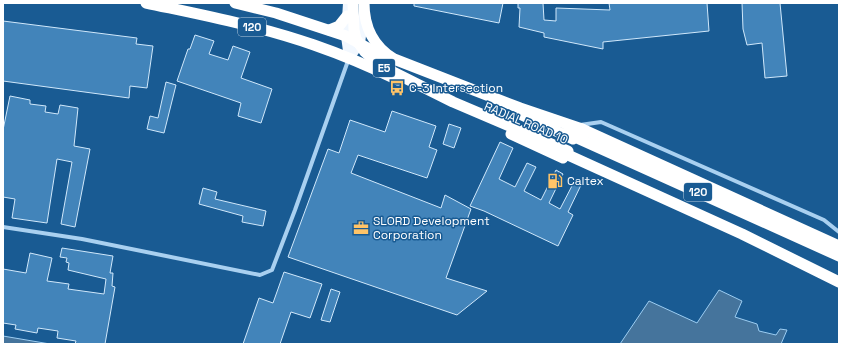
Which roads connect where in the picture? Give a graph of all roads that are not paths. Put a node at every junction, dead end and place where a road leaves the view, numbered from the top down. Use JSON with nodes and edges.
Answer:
{"nodes":[{"id":1,"x":146,"y":3,"type":"edge"},
{"id":2,"x":235,"y":3,"type":"edge"},
{"id":3,"x":348,"y":3,"type":"edge"},
{"id":4,"x":353,"y":3,"type":"edge"},
{"id":5,"x":365,"y":3,"type":"edge"},
{"id":6,"x":347,"y":16,"type":"junction"},
{"id":7,"x":363,"y":24,"type":"junction"},
{"id":8,"x":329,"y":30,"type":"junction"},
{"id":9,"x":346,"y":36,"type":"junction"},
{"id":10,"x":360,"y":43,"type":"junction"},
{"id":11,"x":384,"y":57,"type":"junction"},
{"id":12,"x":349,"y":58,"type":"junction"},
{"id":13,"x":460,"y":86,"type":"junction"},
{"id":14,"x":453,"y":102,"type":"junction"},
{"id":15,"x":558,"y":129,"type":"junction"},
{"id":16,"x":573,"y":139,"type":"dead end"},
{"id":17,"x":549,"y":147,"type":"junction"},
{"id":18,"x":568,"y":151,"type":"dead end"},
{"id":19,"x":3,"y":227,"type":"edge"},
{"id":20,"x":839,"y":232,"type":"edge"},
{"id":21,"x":839,"y":246,"type":"edge"},
{"id":22,"x":767,"y":247,"type":"junction"},
{"id":23,"x":839,"y":256,"type":"edge"},
{"id":24,"x":839,"y":282,"type":"edge"}],
"edges":[{"from":1,"to":12,"type":"highway","name":"RADIAL ROAD 10","number":"120"},
{"from":2,"to":8,"type":"highway","name":"RADIAL ROAD 10","number":"120"},
{"from":3,"to":6,"type":"main road"},
{"from":4,"to":14,"type":"highway","number":"E5","bridge":true},
{"from":5,"to":7,"type":"main road"},
{"from":5,"to":13,"type":"highway","number":"E5","bridge":true},
{"from":6,"to":8,"type":"highway"},
{"from":6,"to":9,"type":"main road"},
{"from":7,"to":10,"type":"main road"},
{"from":7,"to":11,"type":"highway"},
{"from":8,"to":9,"type":"highway","name":"RADIAL ROAD 10","number":"120"},
{"from":9,"to":10,"type":"highway","name":"RADIAL ROAD 10","number":"120"},
{"from":9,"to":12,"type":"main road"},
{"from":10,"to":11,"type":"highway","name":"RADIAL ROAD 10","number":"120"},
{"from":10,"to":12,"type":"main road"},
{"from":11,"to":15,"type":"highway","name":"RADIAL ROAD 10","number":"120"},
{"from":12,"to":17,"type":"highway","name":"RADIAL ROAD 10","number":"120"},
{"from":12,"to":19,"type":"street"},
{"from":13,"to":16,"type":"highway","bridge":true},
{"from":13,"to":21,"type":"highway","bridge":true},
{"from":14,"to":18,"type":"highway","bridge":true},
{"from":14,"to":22,"type":"highway","bridge":true},
{"from":15,"to":17,"type":"highway"},
{"from":15,"to":20,"type":"street"},
{"from":15,"to":23,"type":"highway","name":"RADIAL ROAD 10","number":"120"},
{"from":17,"to":22,"type":"highway","name":"RADIAL ROAD 10","number":"120"},
{"from":22,"to":24,"type":"highway","name":"RADIAL ROAD 10","number":"120"}]}
